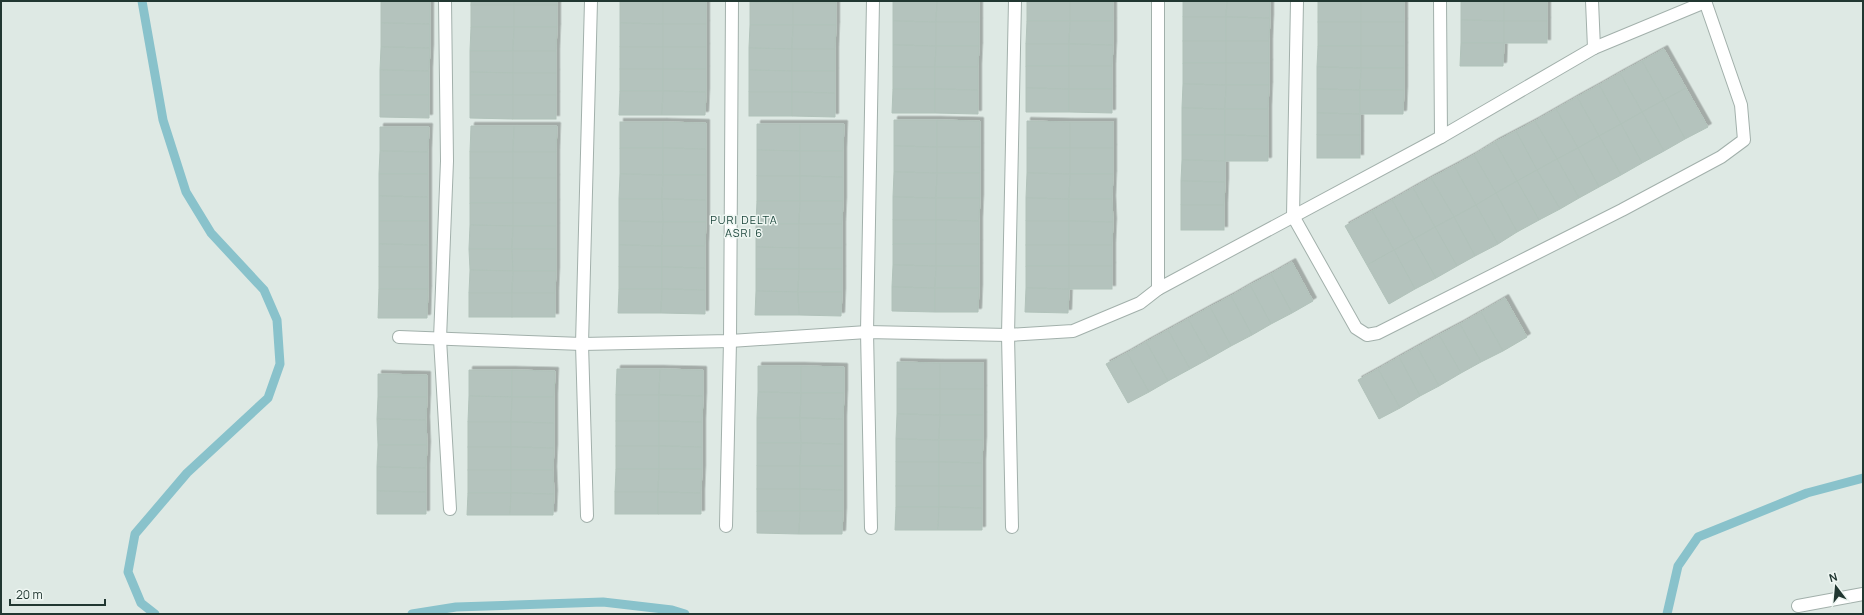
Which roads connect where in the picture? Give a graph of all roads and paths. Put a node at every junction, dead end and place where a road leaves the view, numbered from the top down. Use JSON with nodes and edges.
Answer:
{"nodes":[{"id":1,"x":445,"y":1,"type":"edge"},
{"id":2,"x":591,"y":1,"type":"edge"},
{"id":3,"x":732,"y":1,"type":"edge"},
{"id":4,"x":873,"y":1,"type":"edge"},
{"id":5,"x":1015,"y":1,"type":"edge"},
{"id":6,"x":1158,"y":1,"type":"edge"},
{"id":7,"x":1297,"y":1,"type":"edge"},
{"id":8,"x":1440,"y":1,"type":"edge"},
{"id":9,"x":1592,"y":1,"type":"edge"},
{"id":10,"x":1705,"y":1,"type":"edge"},
{"id":11,"x":1594,"y":48,"type":"junction"},
{"id":12,"x":1440,"y":137,"type":"junction"},
{"id":13,"x":1293,"y":216,"type":"junction"},
{"id":14,"x":1158,"y":289,"type":"junction"},
{"id":15,"x":866,"y":332,"type":"junction"},
{"id":16,"x":1008,"y":335,"type":"junction"},
{"id":17,"x":399,"y":337,"type":"dead end"},
{"id":18,"x":440,"y":339,"type":"junction"},
{"id":19,"x":730,"y":341,"type":"junction"},
{"id":20,"x":582,"y":344,"type":"junction"},
{"id":21,"x":450,"y":509,"type":"dead end"},
{"id":22,"x":587,"y":516,"type":"dead end"},
{"id":23,"x":726,"y":526,"type":"dead end"},
{"id":24,"x":1012,"y":527,"type":"dead end"},
{"id":25,"x":871,"y":528,"type":"dead end"},
{"id":26,"x":1863,"y":594,"type":"edge"},
{"id":27,"x":1798,"y":606,"type":"dead end"}],
"edges":[{"from":1,"to":18,"type":"street"},
{"from":2,"to":20,"type":"street"},
{"from":3,"to":19,"type":"street"},
{"from":4,"to":15,"type":"street"},
{"from":5,"to":16,"type":"street"},
{"from":6,"to":14,"type":"street"},
{"from":7,"to":13,"type":"street"},
{"from":8,"to":12,"type":"street"},
{"from":9,"to":11,"type":"street"},
{"from":10,"to":11,"type":"street"},
{"from":10,"to":13,"type":"street"},
{"from":11,"to":12,"type":"street"},
{"from":12,"to":13,"type":"street"},
{"from":13,"to":14,"type":"street"},
{"from":14,"to":16,"type":"street"},
{"from":15,"to":16,"type":"street"},
{"from":15,"to":19,"type":"street"},
{"from":15,"to":25,"type":"street"},
{"from":16,"to":24,"type":"street"},
{"from":17,"to":18,"type":"street"},
{"from":18,"to":20,"type":"street"},
{"from":18,"to":21,"type":"street"},
{"from":19,"to":20,"type":"street"},
{"from":19,"to":23,"type":"street"},
{"from":20,"to":22,"type":"street"},
{"from":26,"to":27,"type":"street"}]}
